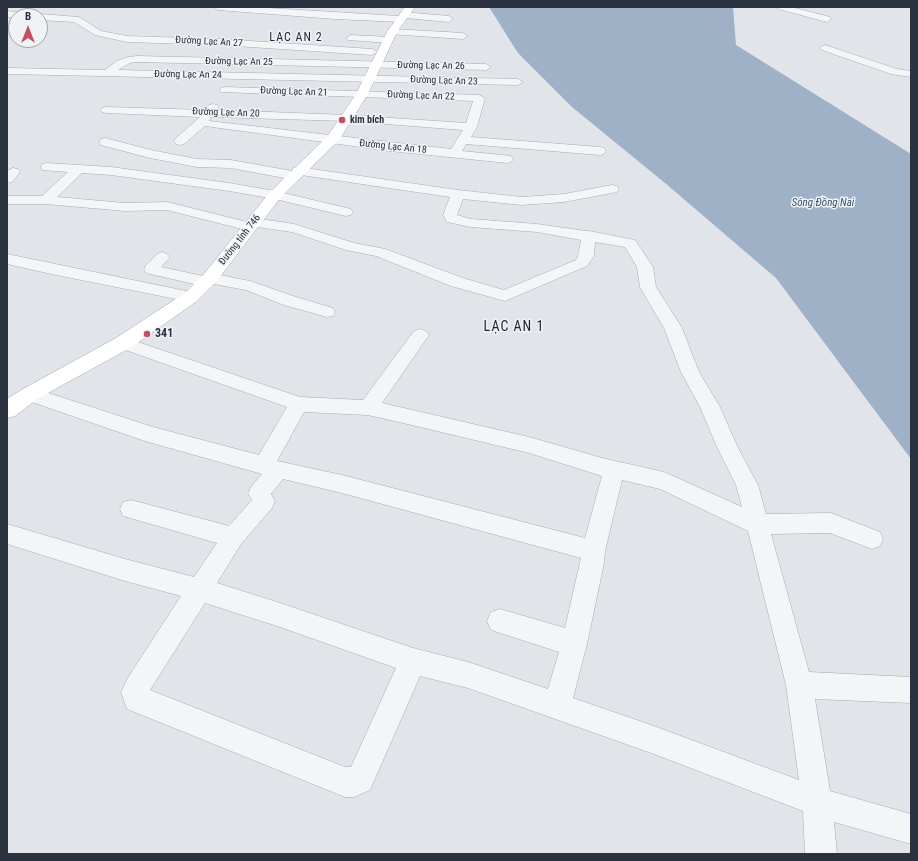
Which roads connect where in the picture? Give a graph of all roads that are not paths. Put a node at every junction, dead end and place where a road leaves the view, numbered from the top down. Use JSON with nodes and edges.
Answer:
{"nodes":[{"id":1,"x":218,"y":7,"type":"edge"},
{"id":2,"x":781,"y":7,"type":"edge"},
{"id":3,"x":287,"y":10,"type":"edge"},
{"id":4,"x":48,"y":17,"type":"edge"},
{"id":5,"x":449,"y":19,"type":"dead end"},
{"id":6,"x":827,"y":19,"type":"dead end"},
{"id":7,"x":395,"y":28,"type":"edge"},
{"id":8,"x":278,"y":34,"type":"dead end"},
{"id":9,"x":463,"y":36,"type":"dead end"},
{"id":10,"x":343,"y":38,"type":"dead end"},
{"id":11,"x":265,"y":46,"type":"junction"},
{"id":12,"x":825,"y":48,"type":"dead end"},
{"id":13,"x":249,"y":63,"type":"junction"},
{"id":14,"x":486,"y":67,"type":"dead end"},
{"id":15,"x":7,"y":71,"type":"edge"},
{"id":16,"x":106,"y":74,"type":"junction"},
{"id":17,"x":911,"y":74,"type":"edge"},
{"id":18,"x":236,"y":77,"type":"junction"},
{"id":19,"x":369,"y":79,"type":"junction"},
{"id":20,"x":518,"y":82,"type":"dead end"},
{"id":21,"x":226,"y":90,"type":"junction"},
{"id":22,"x":362,"y":94,"type":"junction"},
{"id":23,"x":106,"y":110,"type":"dead end"},
{"id":24,"x":208,"y":112,"type":"junction"},
{"id":25,"x":347,"y":118,"type":"junction"},
{"id":26,"x":201,"y":123,"type":"junction"},
{"id":27,"x":471,"y":127,"type":"junction"},
{"id":28,"x":332,"y":140,"type":"junction"},
{"id":29,"x":462,"y":140,"type":"junction"},
{"id":30,"x":180,"y":141,"type":"dead end"},
{"id":31,"x":105,"y":142,"type":"dead end"},
{"id":32,"x":600,"y":150,"type":"dead end"},
{"id":33,"x":454,"y":154,"type":"junction"},
{"id":34,"x":507,"y":159,"type":"dead end"},
{"id":35,"x":47,"y":167,"type":"dead end"},
{"id":36,"x":79,"y":170,"type":"junction"},
{"id":37,"x":296,"y":173,"type":"junction"},
{"id":38,"x":506,"y":183,"type":"dead end"},
{"id":39,"x":612,"y":188,"type":"dead end"},
{"id":40,"x":458,"y":194,"type":"junction"},
{"id":41,"x":275,"y":195,"type":"junction"},
{"id":42,"x":503,"y":199,"type":"junction"},
{"id":43,"x":7,"y":200,"type":"edge"},
{"id":44,"x":46,"y":200,"type":"junction"},
{"id":45,"x":346,"y":212,"type":"dead end"},
{"id":46,"x":252,"y":224,"type":"junction"},
{"id":47,"x":589,"y":235,"type":"junction"},
{"id":48,"x":162,"y":257,"type":"dead end"},
{"id":49,"x":7,"y":259,"type":"edge"},
{"id":50,"x":208,"y":280,"type":"junction"},
{"id":51,"x":190,"y":297,"type":"junction"},
{"id":52,"x":327,"y":312,"type":"dead end"},
{"id":53,"x":420,"y":335,"type":"dead end"},
{"id":54,"x":123,"y":343,"type":"junction"},
{"id":55,"x":30,"y":394,"type":"junction"},
{"id":56,"x":299,"y":404,"type":"junction"},
{"id":57,"x":368,"y":408,"type":"junction"},
{"id":58,"x":7,"y":410,"type":"edge"},
{"id":59,"x":271,"y":467,"type":"junction"},
{"id":60,"x":614,"y":470,"type":"junction"},
{"id":61,"x":131,"y":509,"type":"dead end"},
{"id":62,"x":756,"y":524,"type":"junction"},
{"id":63,"x":7,"y":534,"type":"edge"},
{"id":64,"x":233,"y":537,"type":"junction"},
{"id":65,"x":872,"y":539,"type":"dead end"},
{"id":66,"x":593,"y":551,"type":"junction"},
{"id":67,"x":201,"y":590,"type":"junction"},
{"id":68,"x":500,"y":621,"type":"dead end"},
{"id":69,"x":574,"y":644,"type":"junction"},
{"id":70,"x":413,"y":661,"type":"junction"},
{"id":71,"x":799,"y":685,"type":"junction"},
{"id":72,"x":911,"y":690,"type":"edge"},
{"id":73,"x":557,"y":706,"type":"junction"},
{"id":74,"x":817,"y":802,"type":"junction"},
{"id":75,"x":911,"y":829,"type":"edge"},
{"id":76,"x":821,"y":854,"type":"edge"}],
"edges":[{"from":1,"to":3,"type":"street"},
{"from":2,"to":6,"type":"street"},
{"from":3,"to":7,"type":"street"},
{"from":4,"to":11,"type":"street","name":"Đường Lạc An 27"},
{"from":5,"to":7,"type":"street"},
{"from":7,"to":9,"type":"street"},
{"from":7,"to":10,"type":"street"},
{"from":7,"to":11,"type":"street","name":"Đường Lạc An 27"},
{"from":7,"to":13,"type":"street","name":"Đường Lạc An 25"},
{"from":7,"to":14,"type":"street","name":"Đường Lạc An 26"},
{"from":7,"to":19,"type":"main road","name":"Đường tỉnh 746"},
{"from":8,"to":11,"type":"street"},
{"from":11,"to":13,"type":"street"},
{"from":12,"to":17,"type":"street"},
{"from":13,"to":16,"type":"street","name":"Đường Lạc An 25"},
{"from":13,"to":18,"type":"street"},
{"from":15,"to":16,"type":"street","name":"Đường Lạc An 24"},
{"from":16,"to":18,"type":"street","name":"Đường Lạc An 24"},
{"from":18,"to":19,"type":"street","name":"Đường Lạc An 24"},
{"from":18,"to":21,"type":"street"},
{"from":19,"to":20,"type":"street","name":"Đường Lạc An 23"},
{"from":19,"to":22,"type":"main road","name":"Đường tỉnh 746"},
{"from":21,"to":22,"type":"street","name":"Đường Lạc An 21"},
{"from":21,"to":24,"type":"street"},
{"from":22,"to":25,"type":"main road","name":"Đường tỉnh 746"},
{"from":22,"to":27,"type":"street","name":"Đường Lạc An 22"},
{"from":23,"to":24,"type":"street","name":"Đường Lạc An 20"},
{"from":24,"to":25,"type":"street","name":"Đường Lạc An 20"},
{"from":24,"to":26,"type":"street"},
{"from":25,"to":27,"type":"street","name":"Đường Lạc An 20"},
{"from":25,"to":28,"type":"main road","name":"Đường tỉnh 746"},
{"from":26,"to":28,"type":"street","name":"Đường Lạc An 18"},
{"from":26,"to":30,"type":"street"},
{"from":27,"to":29,"type":"street"},
{"from":28,"to":33,"type":"street","name":"Đường Lạc An 18"},
{"from":28,"to":37,"type":"main road","name":"Đường tỉnh 746"},
{"from":29,"to":32,"type":"street"},
{"from":29,"to":33,"type":"street"},
{"from":31,"to":37,"type":"street"},
{"from":33,"to":34,"type":"street","name":"Đường Lạc An 18"},
{"from":35,"to":36,"type":"street"},
{"from":36,"to":41,"type":"street"},
{"from":36,"to":44,"type":"street"},
{"from":37,"to":40,"type":"street"},
{"from":37,"to":41,"type":"main road","name":"Đường tỉnh 746"},
{"from":38,"to":42,"type":"street"},
{"from":39,"to":42,"type":"street"},
{"from":40,"to":42,"type":"street"},
{"from":40,"to":47,"type":"street"},
{"from":41,"to":45,"type":"street"},
{"from":41,"to":46,"type":"main road","name":"Đường tỉnh 746"},
{"from":43,"to":44,"type":"street"},
{"from":44,"to":46,"type":"street"},
{"from":46,"to":47,"type":"street"},
{"from":46,"to":50,"type":"main road","name":"Đường tỉnh 746"},
{"from":47,"to":62,"type":"street"},
{"from":48,"to":50,"type":"street"},
{"from":49,"to":51,"type":"street"},
{"from":50,"to":51,"type":"main road","name":"Đường tỉnh 746"},
{"from":50,"to":52,"type":"street"},
{"from":51,"to":54,"type":"main road","name":"Đường tỉnh 746"},
{"from":53,"to":57,"type":"street"},
{"from":54,"to":55,"type":"main road","name":"Đường tỉnh 746"},
{"from":54,"to":56,"type":"street"},
{"from":55,"to":58,"type":"main road","name":"Đường tỉnh 746"},
{"from":55,"to":59,"type":"street"},
{"from":56,"to":57,"type":"street"},
{"from":56,"to":59,"type":"street"},
{"from":57,"to":60,"type":"street"},
{"from":59,"to":64,"type":"street"},
{"from":59,"to":66,"type":"street"},
{"from":60,"to":62,"type":"street"},
{"from":60,"to":66,"type":"street"},
{"from":61,"to":64,"type":"street"},
{"from":62,"to":65,"type":"street"},
{"from":62,"to":71,"type":"street"},
{"from":63,"to":67,"type":"street"},
{"from":64,"to":67,"type":"street"},
{"from":66,"to":69,"type":"street"},
{"from":67,"to":70,"type":"street"},
{"from":67,"to":70,"type":"street"},
{"from":68,"to":69,"type":"street"},
{"from":69,"to":73,"type":"street"},
{"from":70,"to":73,"type":"street"},
{"from":71,"to":72,"type":"street"},
{"from":71,"to":74,"type":"street"},
{"from":73,"to":74,"type":"street"},
{"from":74,"to":75,"type":"street"},
{"from":74,"to":76,"type":"street"}]}
